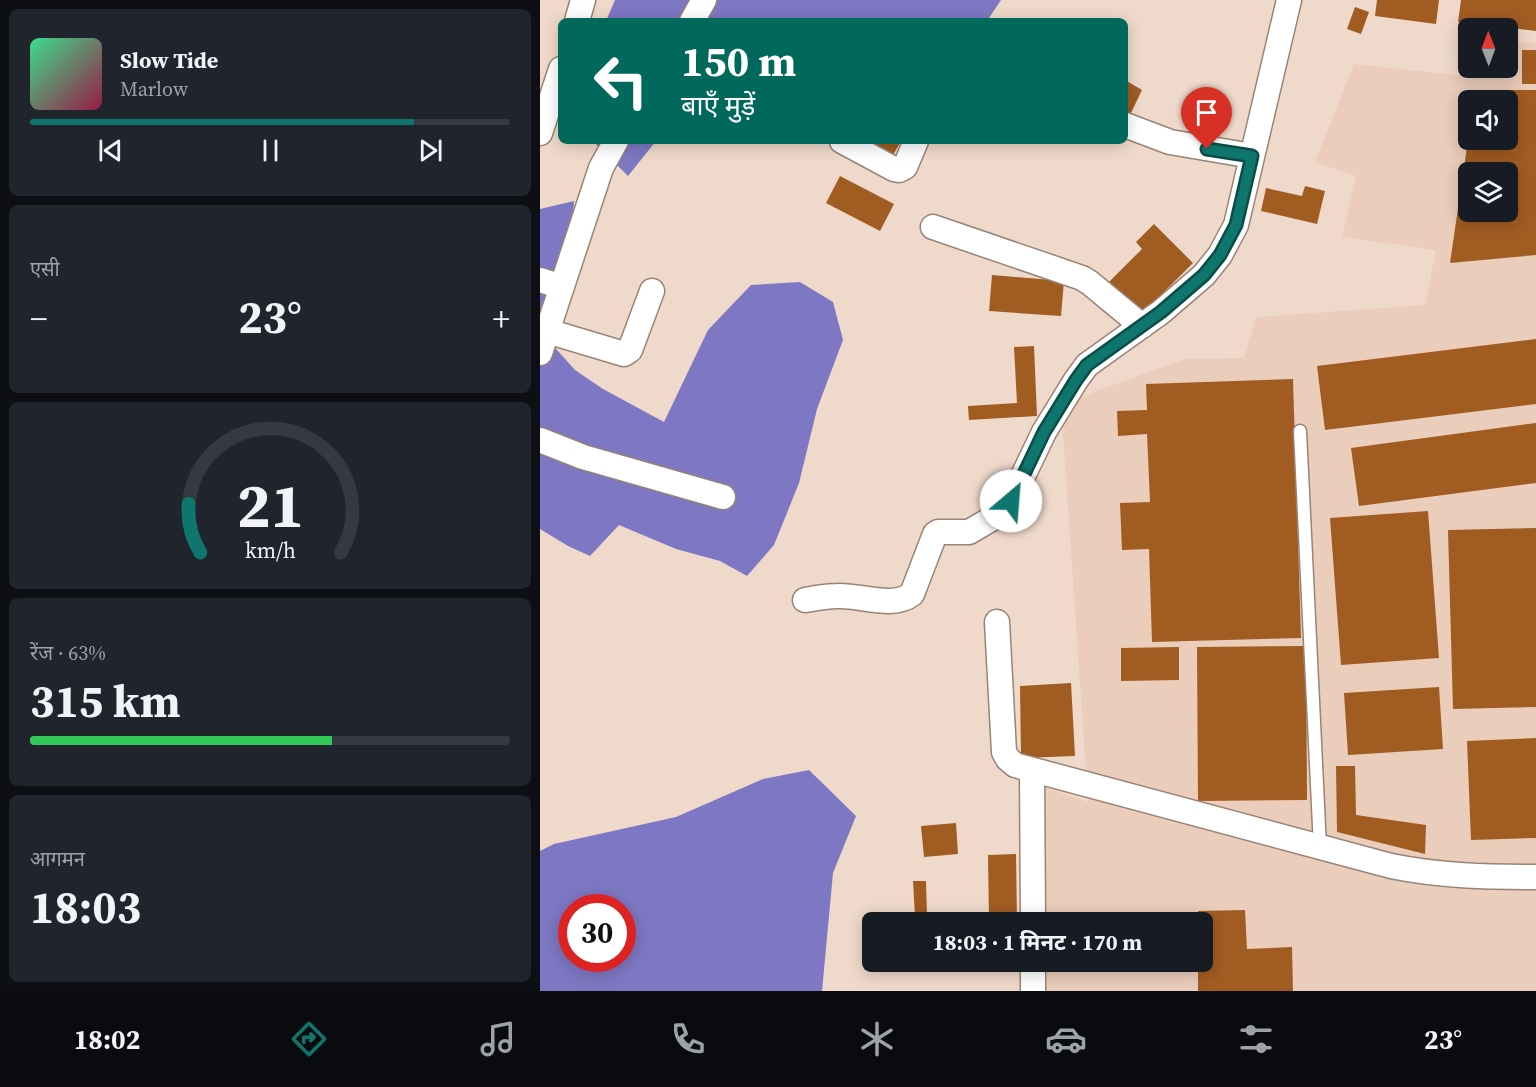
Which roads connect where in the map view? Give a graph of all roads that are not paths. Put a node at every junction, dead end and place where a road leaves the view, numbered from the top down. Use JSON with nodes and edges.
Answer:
{"nodes":[{"id":1,"x":704,"y":0,"type":"edge"},
{"id":2,"x":1289,"y":0,"type":"edge"},
{"id":3,"x":694,"y":18,"type":"edge"},
{"id":4,"x":558,"y":78,"type":"edge"},
{"id":5,"x":1128,"y":126,"type":"edge"},
{"id":6,"x":540,"y":133,"type":"edge"},
{"id":7,"x":614,"y":144,"type":"edge"},
{"id":8,"x":848,"y":144,"type":"edge"},
{"id":9,"x":915,"y":144,"type":"edge"},
{"id":10,"x":1252,"y":156,"type":"junction"},
{"id":11,"x":933,"y":227,"type":"dead end"},
{"id":12,"x":551,"y":283,"type":"edge"},
{"id":13,"x":652,"y":291,"type":"dead end"},
{"id":14,"x":1142,"y":326,"type":"junction"},
{"id":15,"x":544,"y":342,"type":"edge"},
{"id":16,"x":1300,"y":431,"type":"dead end"},
{"id":17,"x":540,"y":440,"type":"edge"},
{"id":18,"x":723,"y":496,"type":"dead end"},
{"id":19,"x":805,"y":600,"type":"dead end"},
{"id":20,"x":997,"y":622,"type":"dead end"},
{"id":21,"x":1032,"y":770,"type":"junction"},
{"id":22,"x":1320,"y":847,"type":"junction"},
{"id":23,"x":1536,"y":877,"type":"edge"},
{"id":24,"x":1033,"y":912,"type":"edge"},
{"id":25,"x":1034,"y":972,"type":"edge"},
{"id":26,"x":1033,"y":991,"type":"edge"}],
"edges":[{"from":1,"to":3,"type":"street"},
{"from":2,"to":10,"type":"street"},
{"from":4,"to":6,"type":"street"},
{"from":5,"to":10,"type":"street"},
{"from":7,"to":12,"type":"street"},
{"from":8,"to":9,"type":"street"},
{"from":10,"to":14,"type":"street"},
{"from":11,"to":14,"type":"street"},
{"from":12,"to":15,"type":"street"},
{"from":13,"to":15,"type":"street"},
{"from":14,"to":19,"type":"street"},
{"from":16,"to":22,"type":"lane"},
{"from":17,"to":18,"type":"street"},
{"from":20,"to":21,"type":"street"},
{"from":21,"to":22,"type":"street"},
{"from":21,"to":24,"type":"street"},
{"from":22,"to":23,"type":"street"},
{"from":25,"to":26,"type":"street"}]}
